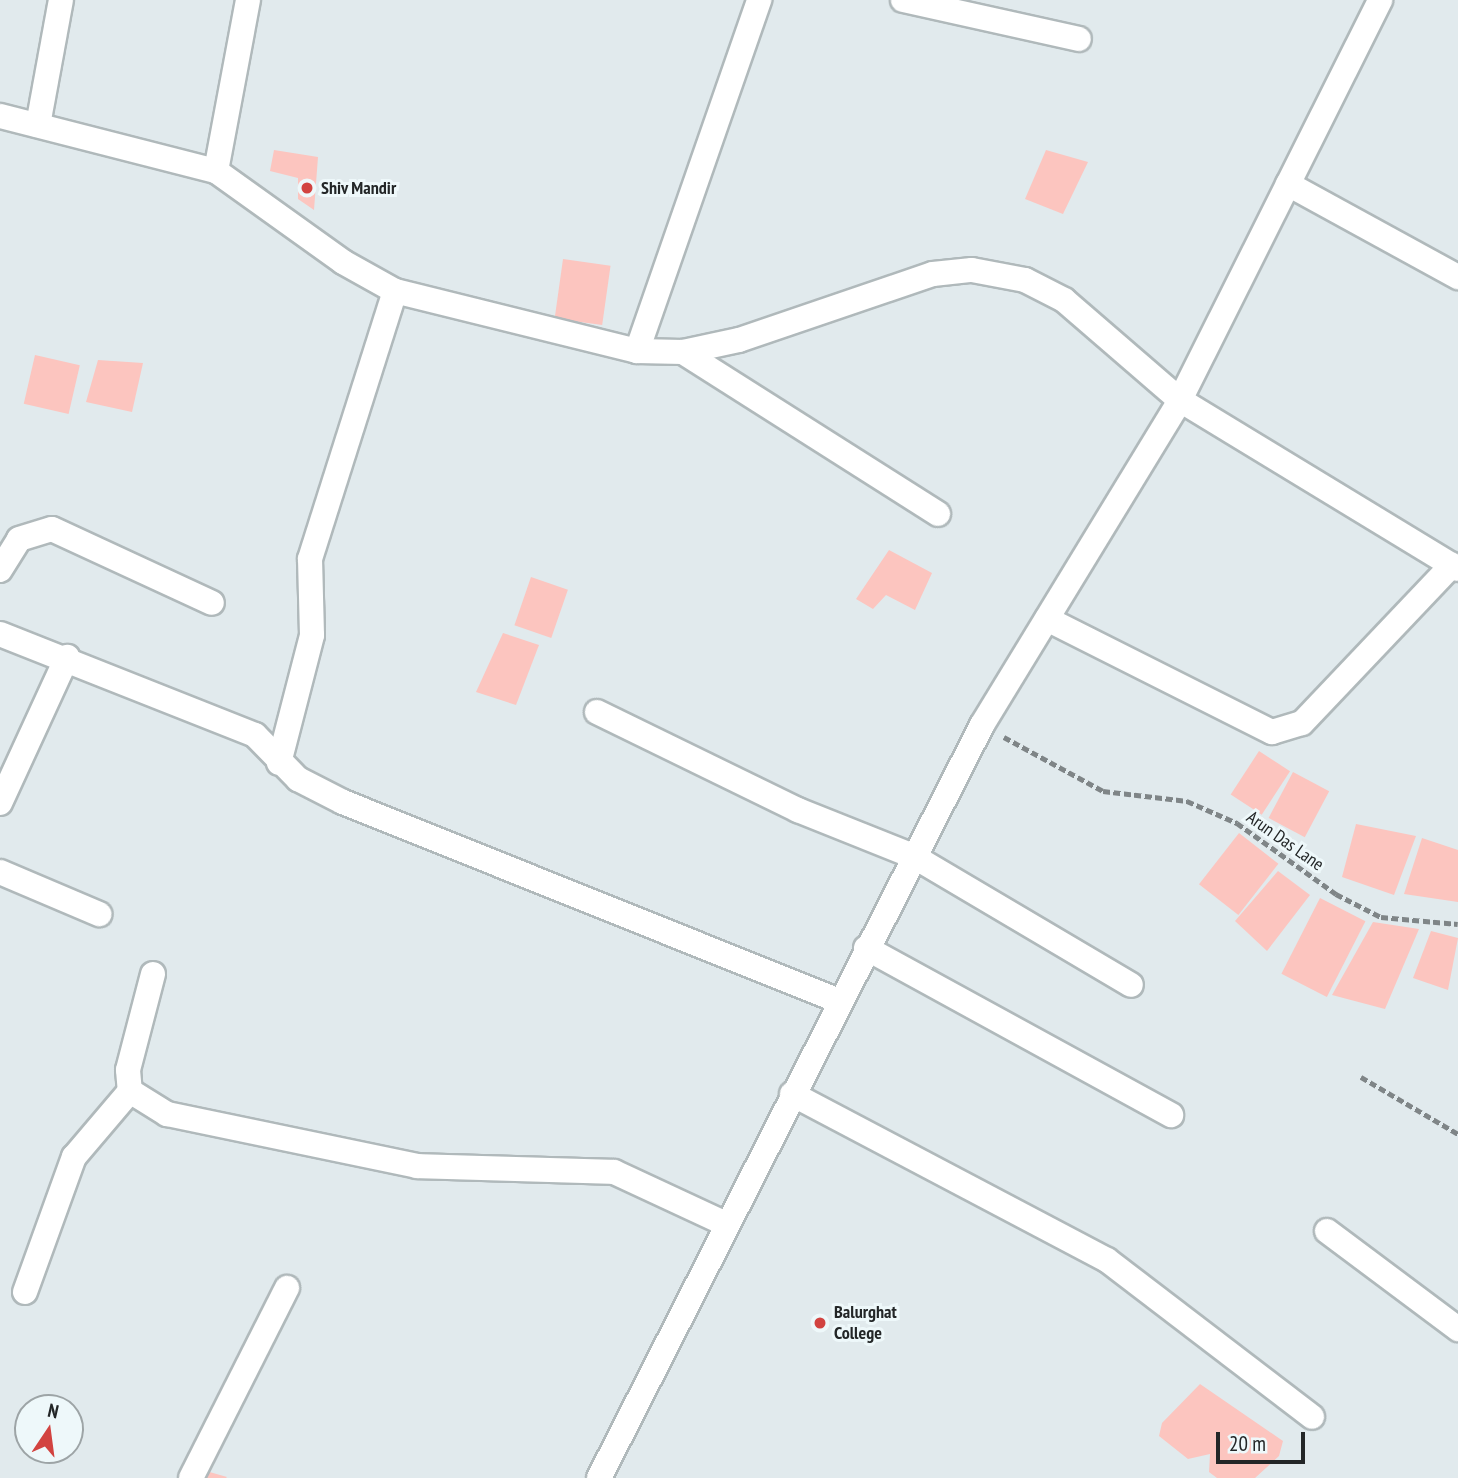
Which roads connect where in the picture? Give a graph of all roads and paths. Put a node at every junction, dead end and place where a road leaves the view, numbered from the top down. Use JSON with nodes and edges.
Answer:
{"nodes":[{"id":1,"x":61,"y":0,"type":"edge"},
{"id":2,"x":248,"y":0,"type":"edge"},
{"id":3,"x":759,"y":0,"type":"edge"},
{"id":4,"x":903,"y":0,"type":"edge"},
{"id":5,"x":1380,"y":0,"type":"edge"},
{"id":6,"x":1079,"y":38,"type":"dead end"},
{"id":7,"x":0,"y":116,"type":"edge"},
{"id":8,"x":38,"y":125,"type":"junction"},
{"id":9,"x":216,"y":171,"type":"junction"},
{"id":10,"x":1288,"y":184,"type":"junction"},
{"id":11,"x":1458,"y":277,"type":"edge"},
{"id":12,"x":395,"y":290,"type":"junction"},
{"id":13,"x":637,"y":351,"type":"junction"},
{"id":14,"x":683,"y":352,"type":"junction"},
{"id":15,"x":1180,"y":400,"type":"junction"},
{"id":16,"x":938,"y":514,"type":"dead end"},
{"id":17,"x":1455,"y":567,"type":"edge"},
{"id":18,"x":0,"y":570,"type":"edge"},
{"id":19,"x":212,"y":603,"type":"dead end"},
{"id":20,"x":1047,"y":619,"type":"junction"},
{"id":21,"x":0,"y":634,"type":"edge"},
{"id":22,"x":67,"y":657,"type":"junction"},
{"id":23,"x":597,"y":712,"type":"dead end"},
{"id":24,"x":982,"y":725,"type":"junction"},
{"id":25,"x":279,"y":764,"type":"junction"},
{"id":26,"x":0,"y":803,"type":"edge"},
{"id":27,"x":913,"y":856,"type":"junction"},
{"id":28,"x":0,"y":872,"type":"edge"},
{"id":29,"x":99,"y":914,"type":"dead end"},
{"id":30,"x":1458,"y":924,"type":"edge"},
{"id":31,"x":866,"y":948,"type":"junction"},
{"id":32,"x":153,"y":974,"type":"dead end"},
{"id":33,"x":1131,"y":985,"type":"dead end"},
{"id":34,"x":839,"y":1000,"type":"junction"},
{"id":35,"x":1361,"y":1077,"type":"dead end"},
{"id":36,"x":130,"y":1091,"type":"junction"},
{"id":37,"x":792,"y":1094,"type":"junction"},
{"id":38,"x":1171,"y":1115,"type":"dead end"},
{"id":39,"x":1458,"y":1134,"type":"edge"},
{"id":40,"x":726,"y":1224,"type":"junction"},
{"id":41,"x":1327,"y":1231,"type":"dead end"},
{"id":42,"x":287,"y":1288,"type":"dead end"},
{"id":43,"x":25,"y":1292,"type":"dead end"},
{"id":44,"x":1458,"y":1329,"type":"edge"},
{"id":45,"x":1312,"y":1417,"type":"dead end"},
{"id":46,"x":191,"y":1478,"type":"edge"},
{"id":47,"x":599,"y":1478,"type":"edge"}],
"edges":[{"from":1,"to":8,"type":"street"},
{"from":2,"to":9,"type":"street"},
{"from":3,"to":13,"type":"street"},
{"from":4,"to":6,"type":"street"},
{"from":5,"to":10,"type":"street"},
{"from":7,"to":8,"type":"street"},
{"from":8,"to":9,"type":"street"},
{"from":9,"to":12,"type":"street"},
{"from":10,"to":11,"type":"street"},
{"from":10,"to":15,"type":"street"},
{"from":12,"to":13,"type":"street"},
{"from":12,"to":25,"type":"street"},
{"from":13,"to":14,"type":"street"},
{"from":14,"to":15,"type":"street"},
{"from":14,"to":16,"type":"street"},
{"from":15,"to":17,"type":"street"},
{"from":15,"to":20,"type":"street"},
{"from":17,"to":20,"type":"street"},
{"from":18,"to":19,"type":"street"},
{"from":20,"to":24,"type":"street"},
{"from":21,"to":22,"type":"street"},
{"from":22,"to":25,"type":"street"},
{"from":22,"to":26,"type":"street"},
{"from":23,"to":27,"type":"street"},
{"from":24,"to":27,"type":"street"},
{"from":24,"to":30,"type":"path","name":"Arun Das Lane"},
{"from":25,"to":34,"type":"street"},
{"from":27,"to":31,"type":"street"},
{"from":27,"to":33,"type":"street"},
{"from":28,"to":29,"type":"street"},
{"from":31,"to":34,"type":"street"},
{"from":31,"to":38,"type":"street"},
{"from":32,"to":36,"type":"street"},
{"from":34,"to":37,"type":"street"},
{"from":35,"to":39,"type":"path"},
{"from":36,"to":40,"type":"street"},
{"from":36,"to":43,"type":"street"},
{"from":37,"to":40,"type":"street"},
{"from":37,"to":45,"type":"street"},
{"from":40,"to":47,"type":"street"},
{"from":41,"to":44,"type":"street"},
{"from":42,"to":46,"type":"street"}]}
